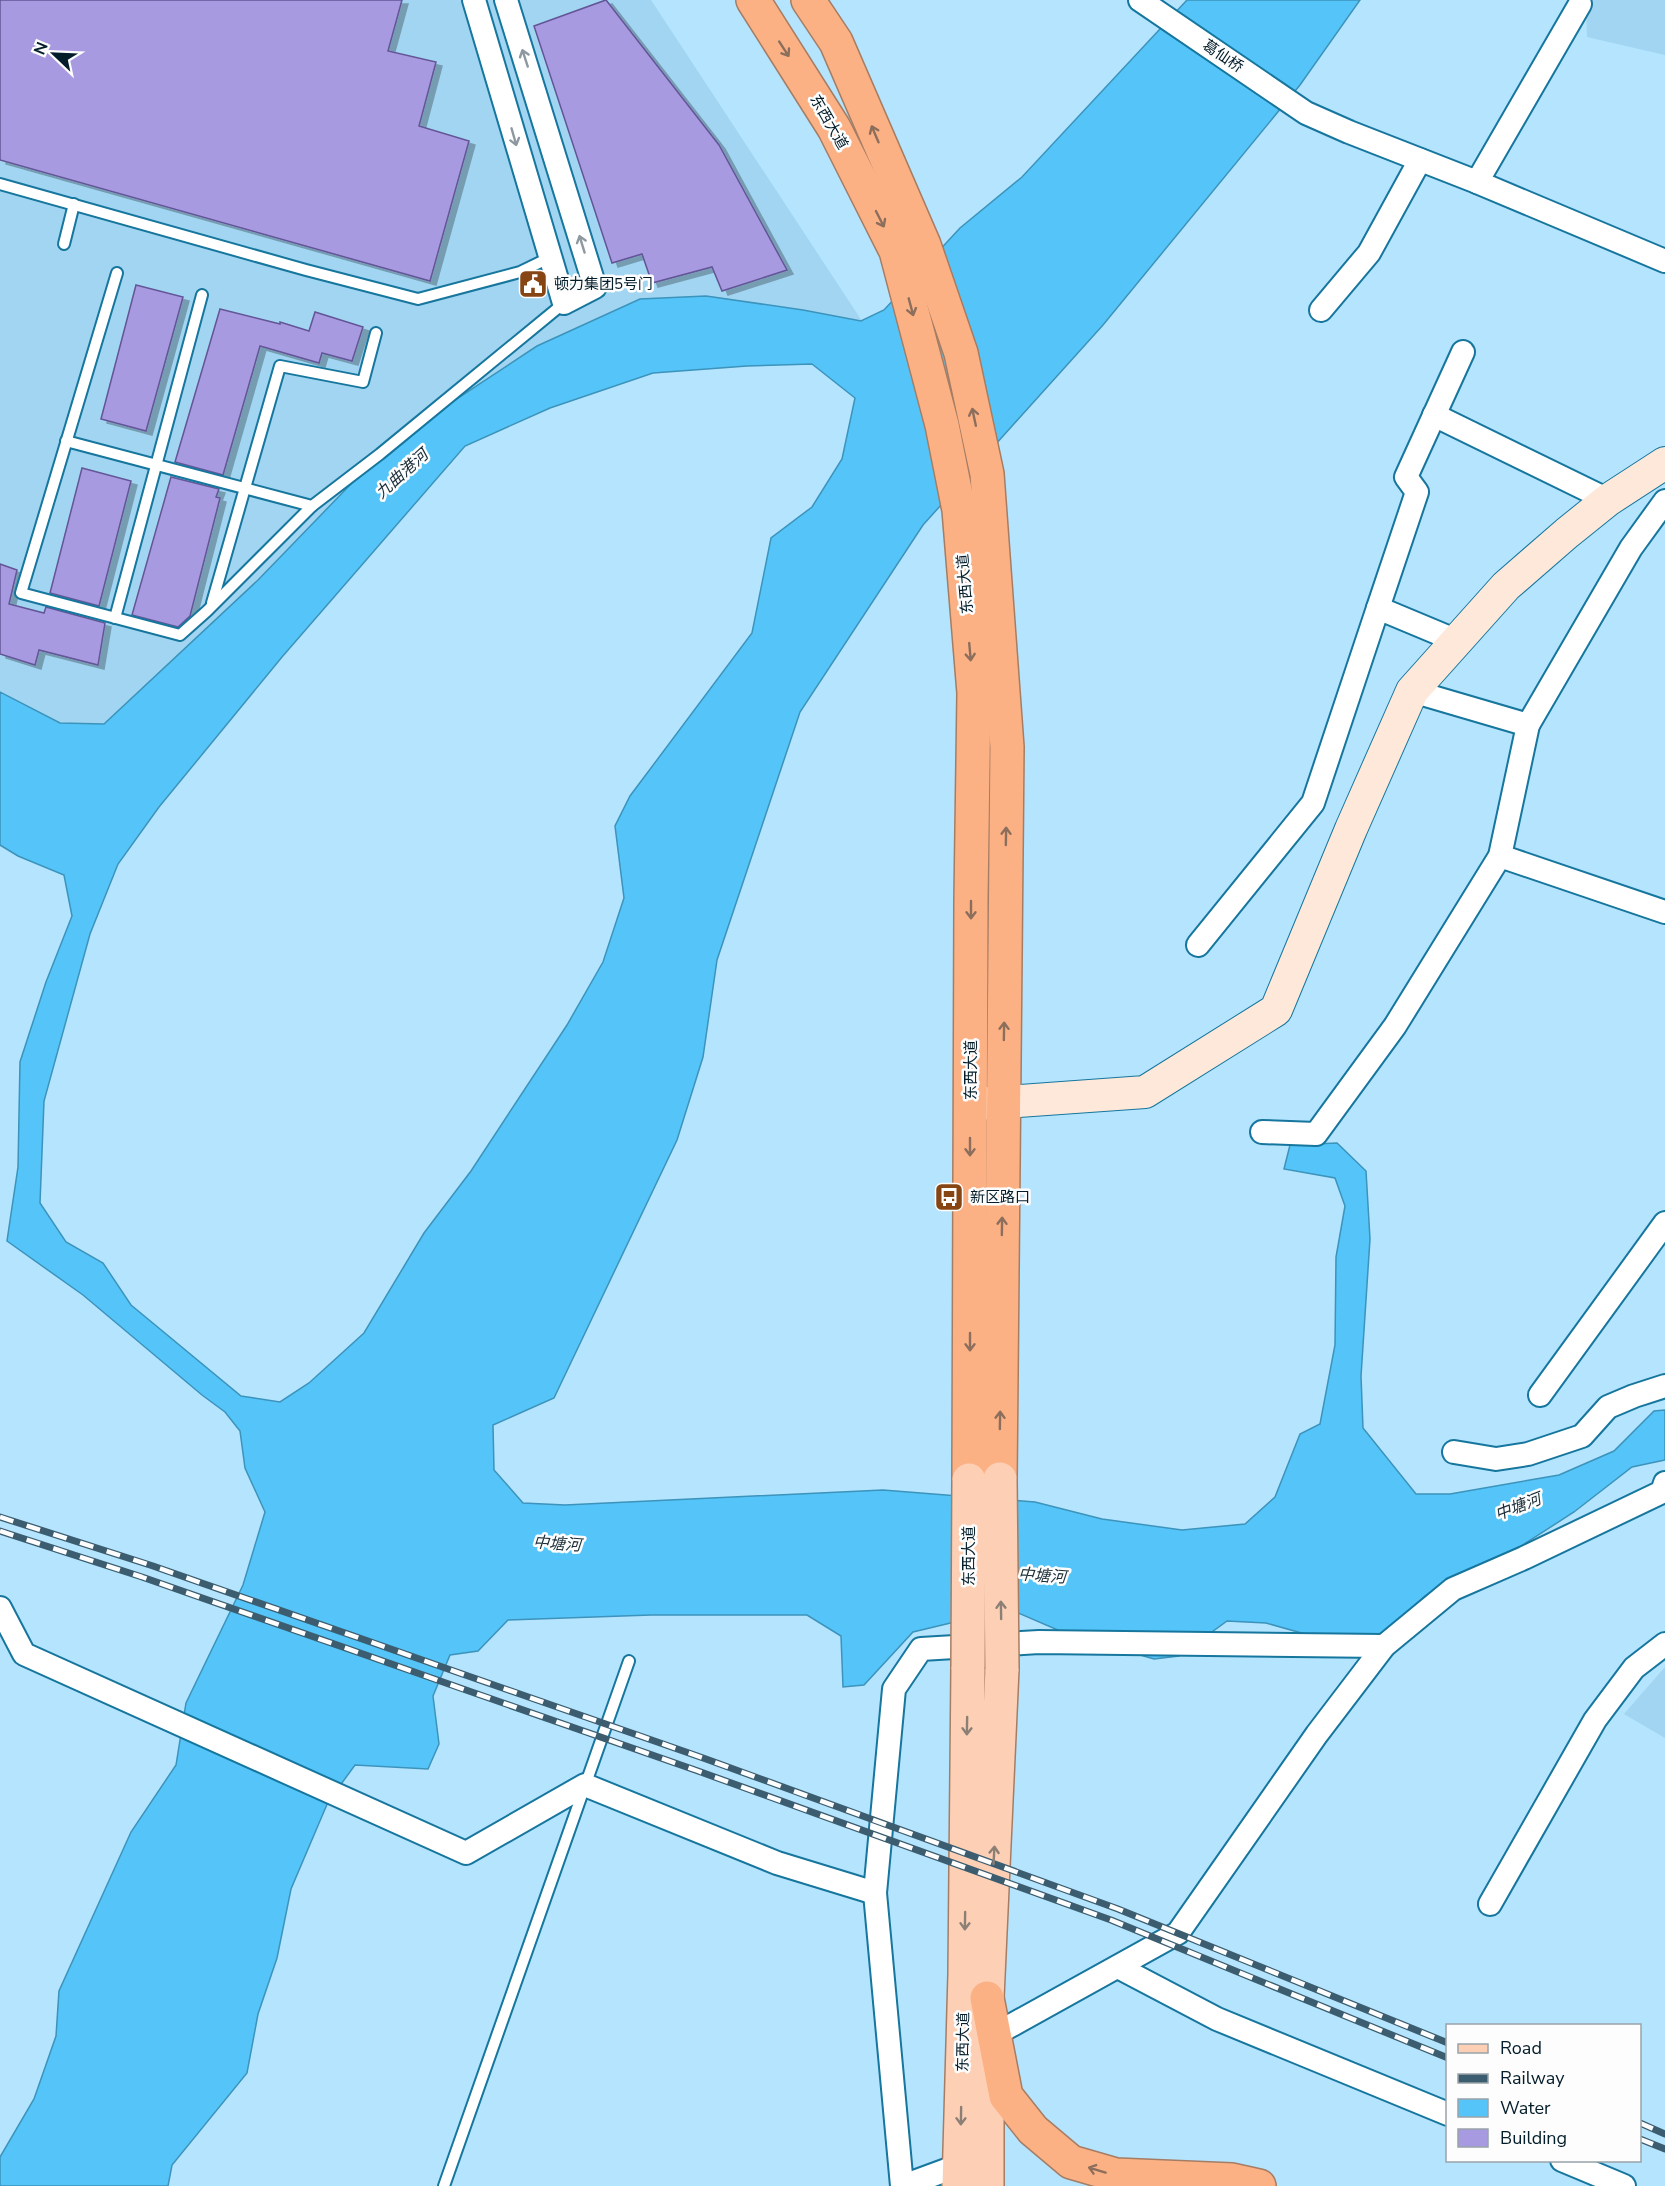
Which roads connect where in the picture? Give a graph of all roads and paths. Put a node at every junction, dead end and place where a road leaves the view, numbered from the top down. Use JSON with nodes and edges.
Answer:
{"nodes":[{"id":1,"x":474,"y":0,"type":"edge"},
{"id":2,"x":506,"y":0,"type":"edge"},
{"id":3,"x":753,"y":0,"type":"edge"},
{"id":4,"x":808,"y":0,"type":"edge"},
{"id":5,"x":1140,"y":0,"type":"edge"},
{"id":6,"x":1580,"y":4,"type":"dead end"},
{"id":7,"x":1420,"y":160,"type":"junction"},
{"id":8,"x":1477,"y":182,"type":"junction"},
{"id":9,"x":0,"y":184,"type":"edge"},
{"id":10,"x":74,"y":204,"type":"junction"},
{"id":11,"x":64,"y":244,"type":"dead end"},
{"id":12,"x":910,"y":248,"type":"junction"},
{"id":13,"x":551,"y":258,"type":"junction"},
{"id":14,"x":1665,"y":261,"type":"edge"},
{"id":15,"x":117,"y":273,"type":"dead end"},
{"id":16,"x":202,"y":295,"type":"dead end"},
{"id":17,"x":564,"y":303,"type":"junction"},
{"id":18,"x":1321,"y":310,"type":"dead end"},
{"id":19,"x":375,"y":333,"type":"dead end"},
{"id":20,"x":1463,"y":352,"type":"dead end"},
{"id":21,"x":1434,"y":415,"type":"junction"},
{"id":22,"x":66,"y":441,"type":"junction"},
{"id":23,"x":1665,"y":463,"type":"edge"},
{"id":24,"x":156,"y":465,"type":"junction"},
{"id":25,"x":245,"y":489,"type":"junction"},
{"id":26,"x":1608,"y":500,"type":"junction"},
{"id":27,"x":1665,"y":501,"type":"edge"},
{"id":28,"x":312,"y":506,"type":"junction"},
{"id":29,"x":211,"y":607,"type":"junction"},
{"id":30,"x":1378,"y":608,"type":"junction"},
{"id":31,"x":115,"y":618,"type":"junction"},
{"id":32,"x":1457,"y":641,"type":"junction"},
{"id":33,"x":1413,"y":692,"type":"junction"},
{"id":34,"x":1528,"y":725,"type":"junction"},
{"id":35,"x":1500,"y":855,"type":"junction"},
{"id":36,"x":1665,"y":912,"type":"edge"},
{"id":37,"x":1198,"y":945,"type":"dead end"},
{"id":38,"x":1004,"y":1103,"type":"junction"},
{"id":39,"x":970,"y":1105,"type":"junction"},
{"id":40,"x":1262,"y":1132,"type":"dead end"},
{"id":41,"x":1665,"y":1223,"type":"edge"},
{"id":42,"x":1665,"y":1386,"type":"edge"},
{"id":43,"x":1540,"y":1395,"type":"dead end"},
{"id":44,"x":1455,"y":1452,"type":"dead end"},
{"id":45,"x":984,"y":1479,"type":"junction"},
{"id":46,"x":1664,"y":1489,"type":"edge"},
{"id":47,"x":0,"y":1608,"type":"edge"},
{"id":48,"x":1665,"y":1644,"type":"edge"},
{"id":49,"x":1384,"y":1646,"type":"junction"},
{"id":50,"x":628,"y":1661,"type":"dead end"},
{"id":51,"x":585,"y":1785,"type":"junction"},
{"id":52,"x":875,"y":1893,"type":"junction"},
{"id":53,"x":1490,"y":1904,"type":"dead end"},
{"id":54,"x":1118,"y":1966,"type":"junction"},
{"id":55,"x":987,"y":1998,"type":"junction"},
{"id":56,"x":994,"y":2035,"type":"junction"},
{"id":57,"x":1446,"y":2113,"type":"edge"},
{"id":58,"x":1567,"y":2162,"type":"edge"},
{"id":59,"x":960,"y":2175,"type":"edge"},
{"id":60,"x":444,"y":2186,"type":"edge"},
{"id":61,"x":903,"y":2186,"type":"edge"},
{"id":62,"x":987,"y":2186,"type":"edge"},
{"id":63,"x":1259,"y":2186,"type":"edge"},
{"id":64,"x":1624,"y":2186,"type":"edge"}],
"edges":[{"from":1,"to":13,"type":"street","one_way":true},
{"from":17,"to":2,"type":"street","one_way":true},
{"from":3,"to":12,"type":"highway","name":"东西大道","one_way":true},
{"from":12,"to":4,"type":"highway","name":"东西大道","one_way":true},
{"from":5,"to":7,"type":"street","name":"葛仙桥"},
{"from":6,"to":8,"type":"street"},
{"from":7,"to":8,"type":"street","name":"葛仙桥"},
{"from":7,"to":18,"type":"street"},
{"from":8,"to":14,"type":"street","name":"葛仙桥"},
{"from":9,"to":10,"type":"lane"},
{"from":10,"to":11,"type":"lane"},
{"from":10,"to":13,"type":"lane"},
{"from":38,"to":12,"type":"highway","name":"东西大道","one_way":true},
{"from":12,"to":39,"type":"highway","name":"东西大道","one_way":true},
{"from":13,"to":17,"type":"street"},
{"from":15,"to":22,"type":"lane"},
{"from":16,"to":24,"type":"lane"},
{"from":17,"to":28,"type":"lane"},
{"from":19,"to":25,"type":"lane"},
{"from":20,"to":21,"type":"street"},
{"from":21,"to":26,"type":"street"},
{"from":21,"to":30,"type":"street"},
{"from":22,"to":24,"type":"lane"},
{"from":22,"to":31,"type":"lane"},
{"from":23,"to":26,"type":"street"},
{"from":24,"to":25,"type":"lane"},
{"from":24,"to":31,"type":"lane"},
{"from":25,"to":28,"type":"lane"},
{"from":25,"to":29,"type":"lane"},
{"from":26,"to":32,"type":"street"},
{"from":27,"to":34,"type":"street"},
{"from":28,"to":29,"type":"lane"},
{"from":29,"to":31,"type":"lane"},
{"from":30,"to":32,"type":"street"},
{"from":30,"to":37,"type":"street"},
{"from":32,"to":33,"type":"street"},
{"from":33,"to":34,"type":"street"},
{"from":33,"to":38,"type":"street"},
{"from":34,"to":35,"type":"street"},
{"from":35,"to":36,"type":"street"},
{"from":35,"to":40,"type":"street"},
{"from":38,"to":39,"type":"street"},
{"from":45,"to":38,"type":"highway","name":"东西大道","one_way":true},
{"from":39,"to":45,"type":"highway","name":"东西大道","one_way":true},
{"from":41,"to":43,"type":"street"},
{"from":42,"to":44,"type":"street"},
{"from":55,"to":45,"type":"main road","name":"东西大道","one_way":true,"bridge":true},
{"from":45,"to":59,"type":"main road","name":"东西大道","one_way":true,"bridge":true},
{"from":46,"to":49,"type":"street"},
{"from":47,"to":51,"type":"street"},
{"from":48,"to":53,"type":"street"},
{"from":49,"to":52,"type":"street"},
{"from":49,"to":54,"type":"street"},
{"from":50,"to":51,"type":"lane"},
{"from":51,"to":52,"type":"street"},
{"from":51,"to":60,"type":"lane"},
{"from":52,"to":61,"type":"street"},
{"from":54,"to":56,"type":"street"},
{"from":54,"to":57,"type":"street"},
{"from":55,"to":56,"type":"highway"},
{"from":55,"to":62,"type":"main road","name":"东西大道"},
{"from":63,"to":56,"type":"highway","one_way":true},
{"from":58,"to":64,"type":"street"},
{"from":59,"to":61,"type":"street"}]}
